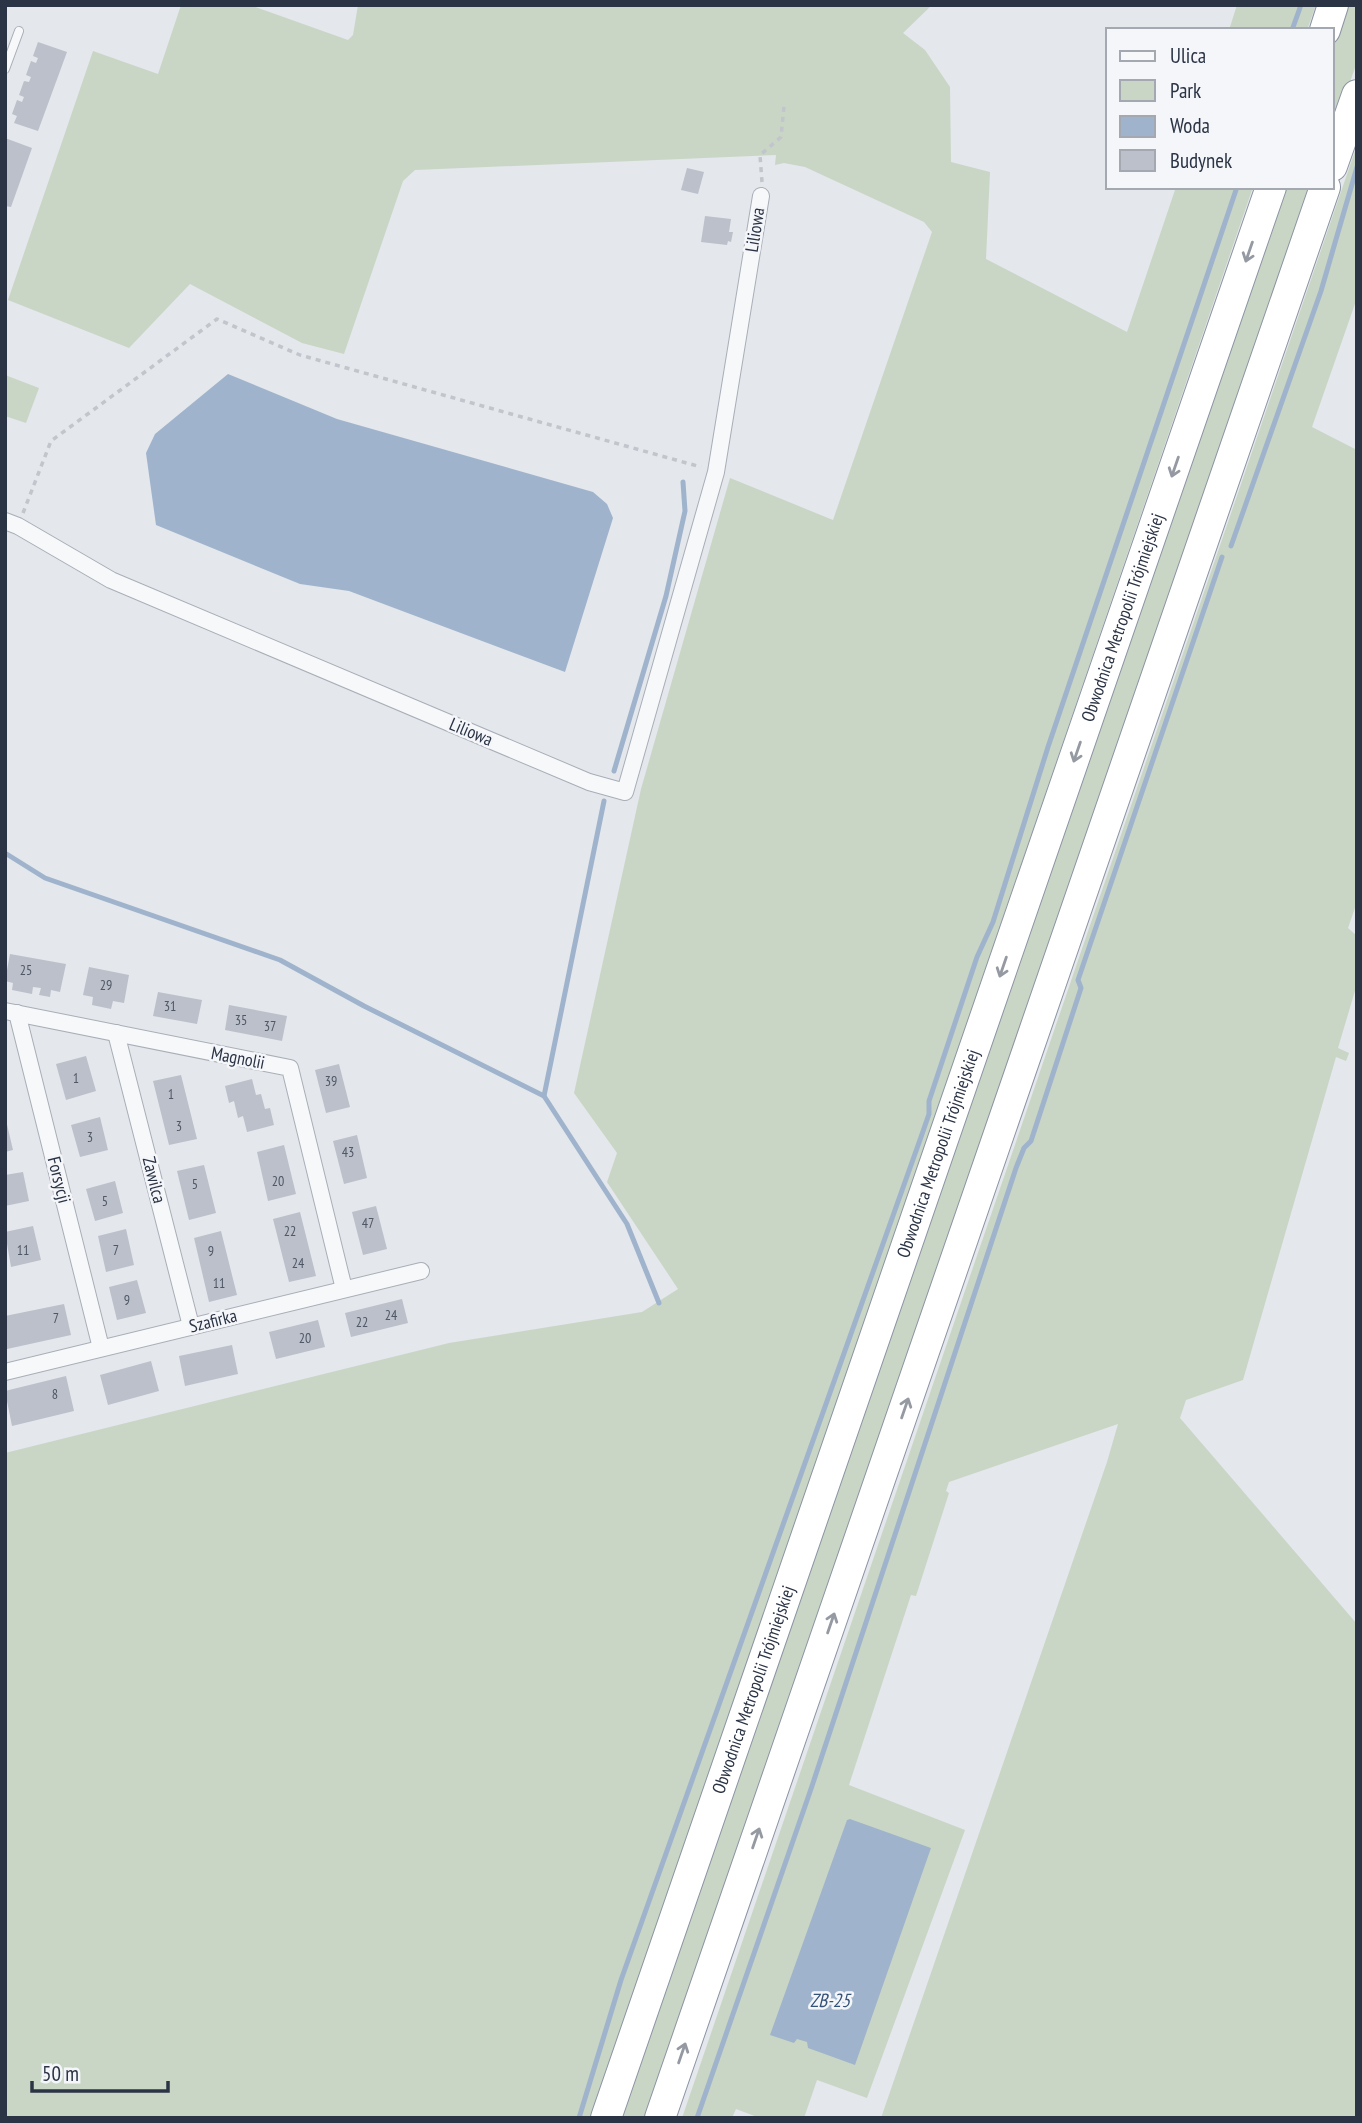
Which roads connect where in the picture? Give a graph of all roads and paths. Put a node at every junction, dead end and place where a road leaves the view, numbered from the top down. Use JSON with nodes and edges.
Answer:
{"nodes":[{"id":1,"x":1333,"y":5,"type":"edge"},
{"id":2,"x":1326,"y":28,"type":"edge"},
{"id":3,"x":19,"y":31,"type":"dead end"},
{"id":4,"x":5,"y":69,"type":"edge"},
{"id":5,"x":1357,"y":95,"type":"edge"},
{"id":6,"x":783,"y":106,"type":"dead end"},
{"id":7,"x":1334,"y":160,"type":"edge"},
{"id":8,"x":1270,"y":189,"type":"edge"},
{"id":9,"x":1324,"y":189,"type":"edge"},
{"id":10,"x":761,"y":196,"type":"joint"},
{"id":11,"x":716,"y":472,"type":"junction"},
{"id":12,"x":12,"y":524,"type":"edge"},
{"id":13,"x":11,"y":1012,"type":"edge"},
{"id":14,"x":116,"y":1033,"type":"junction"},
{"id":15,"x":421,"y":1270,"type":"dead end"},
{"id":16,"x":344,"y":1289,"type":"junction"},
{"id":17,"x":191,"y":1326,"type":"junction"},
{"id":18,"x":101,"y":1348,"type":"junction"},
{"id":19,"x":5,"y":1372,"type":"edge"},
{"id":20,"x":606,"y":2118,"type":"edge"},
{"id":21,"x":660,"y":2118,"type":"edge"}],
"edges":[{"from":1,"to":2,"type":"highway"},
{"from":3,"to":4,"type":"lane"},
{"from":5,"to":7,"type":"highway"},
{"from":6,"to":10,"type":"path"},
{"from":8,"to":20,"type":"highway","name":"Obwodnica Metropolii Trójmiejskiej","one_way":true},
{"from":21,"to":9,"type":"highway","one_way":true},
{"from":10,"to":11,"type":"street","name":"Liliowa"},
{"from":11,"to":12,"type":"path"},
{"from":11,"to":12,"type":"street","name":"Liliowa"},
{"from":13,"to":14,"type":"street","name":"Magnolii"},
{"from":13,"to":18,"type":"street","name":"Forsycji"},
{"from":14,"to":16,"type":"street","name":"Magnolii"},
{"from":14,"to":17,"type":"street","name":"Zawilca"},
{"from":15,"to":16,"type":"street","name":"Szafirka"},
{"from":16,"to":17,"type":"street","name":"Szafirka"},
{"from":17,"to":18,"type":"street","name":"Szafirka"},
{"from":18,"to":19,"type":"street","name":"Szafirka"}]}
